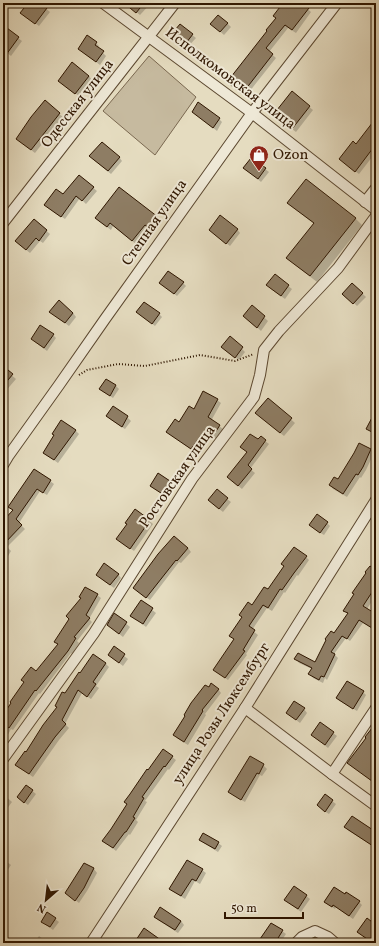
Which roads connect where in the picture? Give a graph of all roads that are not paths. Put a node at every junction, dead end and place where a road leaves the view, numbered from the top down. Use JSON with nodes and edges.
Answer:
{"nodes":[{"id":1,"x":103,"y":3,"type":"edge"},
{"id":2,"x":175,"y":3,"type":"edge"},
{"id":3,"x":337,"y":3,"type":"edge"},
{"id":4,"x":149,"y":38,"type":"junction"},
{"id":5,"x":252,"y":113,"type":"junction"},
{"id":6,"x":376,"y":188,"type":"edge"},
{"id":7,"x":365,"y":202,"type":"junction"},
{"id":8,"x":376,"y":210,"type":"edge"},
{"id":9,"x":376,"y":216,"type":"edge"},
{"id":10,"x":3,"y":222,"type":"edge"},
{"id":11,"x":6,"y":452,"type":"edge"},
{"id":12,"x":3,"y":465,"type":"edge"},
{"id":13,"x":376,"y":500,"type":"edge"},
{"id":14,"x":246,"y":708,"type":"junction"},
{"id":15,"x":376,"y":708,"type":"edge"},
{"id":16,"x":3,"y":759,"type":"edge"},
{"id":17,"x":332,"y":774,"type":"junction"},
{"id":18,"x":376,"y":806,"type":"edge"},
{"id":19,"x":91,"y":943,"type":"edge"},
{"id":20,"x":296,"y":943,"type":"edge"},
{"id":21,"x":335,"y":943,"type":"edge"}],
"edges":[{"from":1,"to":4,"type":"street","name":"Исполкомовская улица"},
{"from":2,"to":4,"type":"street","name":"Одесская улица"},
{"from":3,"to":5,"type":"street","name":"Степная улица"},
{"from":4,"to":5,"type":"street","name":"Исполкомовская улица"},
{"from":4,"to":10,"type":"street","name":"Одесская улица"},
{"from":5,"to":7,"type":"street","name":"Исполкомовская улица"},
{"from":5,"to":11,"type":"street","name":"Степная улица"},
{"from":6,"to":7,"type":"street"},
{"from":7,"to":8,"type":"street","name":"Исполкомовская улица"},
{"from":9,"to":16,"type":"street","name":"Ростовская улица"},
{"from":11,"to":12,"type":"street","name":"Степная улица"},
{"from":13,"to":14,"type":"street","name":"улица Розы Люксембург"},
{"from":14,"to":17,"type":"street"},
{"from":14,"to":19,"type":"street","name":"улица Розы Люксембург"},
{"from":15,"to":17,"type":"street"},
{"from":17,"to":18,"type":"street"},
{"from":20,"to":21,"type":"street"}]}
